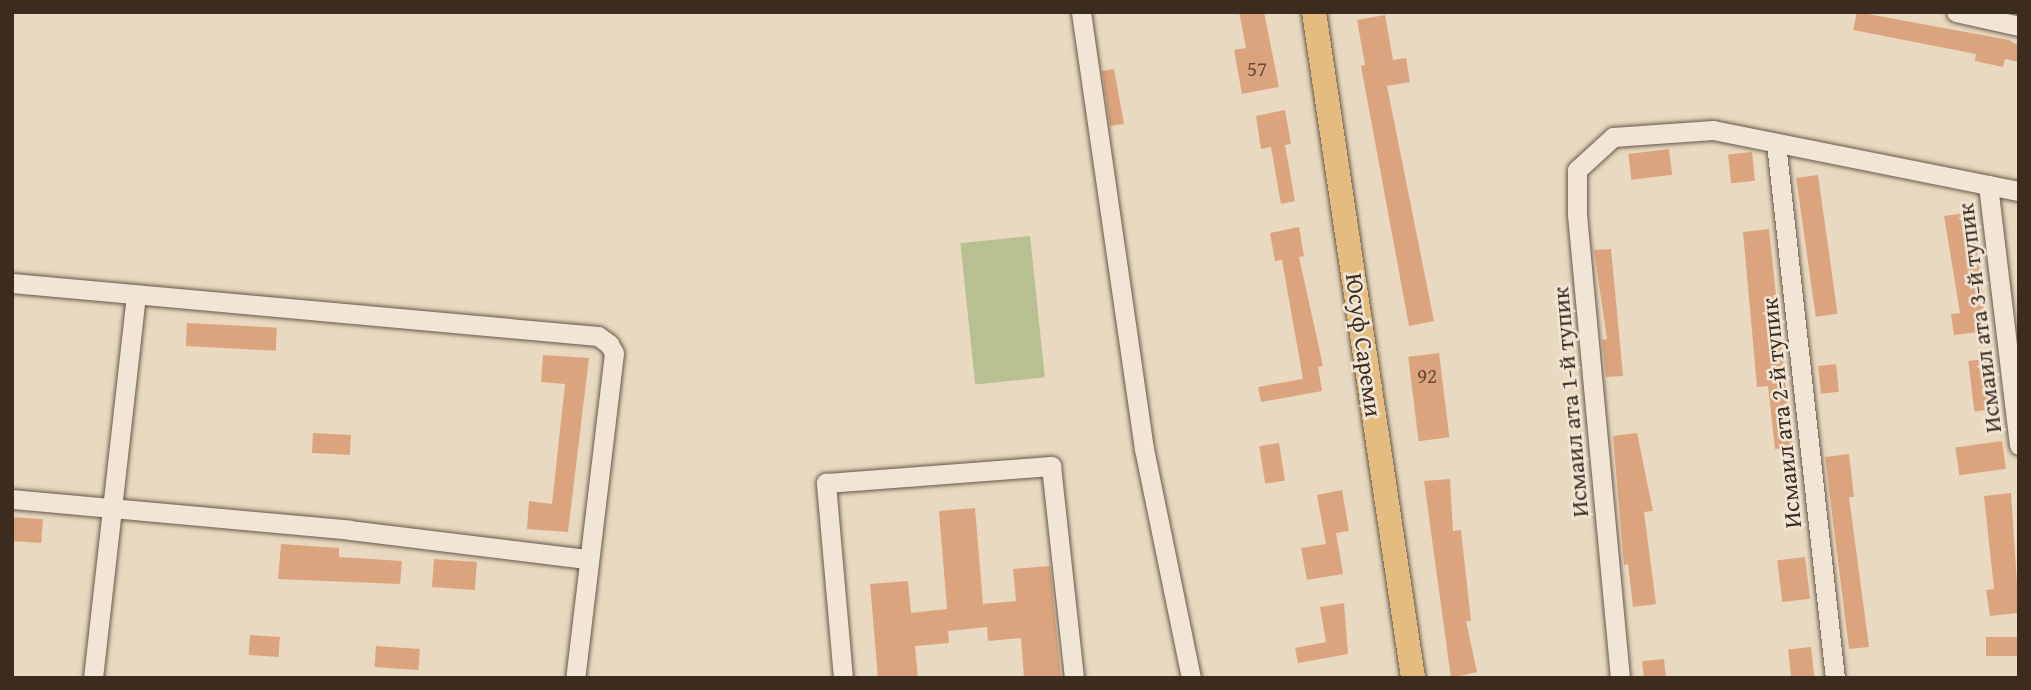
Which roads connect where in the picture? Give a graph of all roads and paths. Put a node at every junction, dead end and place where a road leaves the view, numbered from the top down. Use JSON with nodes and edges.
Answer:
{"nodes":[{"id":1,"x":1081,"y":12,"type":"edge"},
{"id":2,"x":1314,"y":12,"type":"edge"},
{"id":3,"x":1956,"y":12,"type":"edge"},
{"id":4,"x":2019,"y":26,"type":"edge"},
{"id":5,"x":1776,"y":143,"type":"junction"},
{"id":6,"x":1988,"y":185,"type":"junction"},
{"id":7,"x":2019,"y":191,"type":"edge"},
{"id":8,"x":12,"y":283,"type":"edge"},
{"id":9,"x":136,"y":295,"type":"junction"},
{"id":10,"x":2019,"y":445,"type":"edge"},
{"id":11,"x":12,"y":499,"type":"edge"},
{"id":12,"x":112,"y":509,"type":"junction"},
{"id":13,"x":587,"y":559,"type":"junction"},
{"id":14,"x":93,"y":678,"type":"edge"},
{"id":15,"x":575,"y":678,"type":"edge"},
{"id":16,"x":843,"y":678,"type":"edge"},
{"id":17,"x":1074,"y":678,"type":"edge"},
{"id":18,"x":1191,"y":678,"type":"edge"},
{"id":19,"x":1413,"y":678,"type":"edge"},
{"id":20,"x":1620,"y":678,"type":"edge"},
{"id":21,"x":1835,"y":678,"type":"edge"}],
"edges":[{"from":1,"to":18,"type":"street"},
{"from":2,"to":19,"type":"main road","name":"Юсуф Сареми"},
{"from":3,"to":4,"type":"street"},
{"from":5,"to":6,"type":"street"},
{"from":5,"to":20,"type":"street","name":"Исмаил ата 1-й тупик"},
{"from":5,"to":21,"type":"street","name":"Исмаил ата 2-й тупик"},
{"from":6,"to":7,"type":"street"},
{"from":6,"to":10,"type":"street","name":"Исмаил ата 3-й тупик"},
{"from":8,"to":9,"type":"street"},
{"from":9,"to":12,"type":"street"},
{"from":9,"to":13,"type":"street"},
{"from":11,"to":12,"type":"street"},
{"from":12,"to":13,"type":"street"},
{"from":12,"to":14,"type":"street"},
{"from":13,"to":15,"type":"street"},
{"from":16,"to":17,"type":"street"}]}
